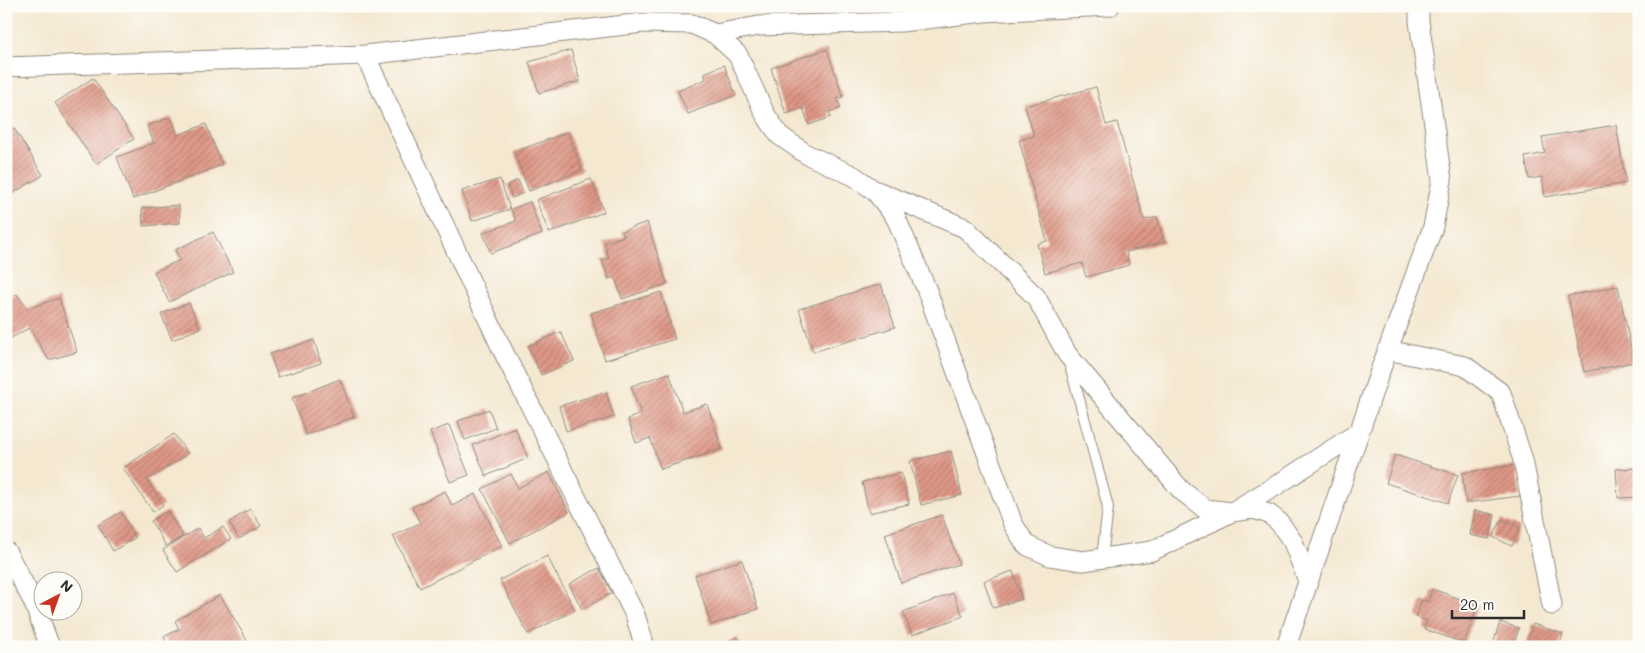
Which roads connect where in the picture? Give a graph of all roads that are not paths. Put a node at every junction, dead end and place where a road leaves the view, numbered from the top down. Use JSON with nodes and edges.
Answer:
{"nodes":[{"id":1,"x":1110,"y":6,"type":"edge"},
{"id":2,"x":1419,"y":6,"type":"edge"},
{"id":3,"x":715,"y":34,"type":"junction"},
{"id":4,"x":365,"y":55,"type":"junction"},
{"id":5,"x":6,"y":67,"type":"edge"},
{"id":6,"x":875,"y":191,"type":"junction"},
{"id":7,"x":1387,"y":350,"type":"junction"},
{"id":8,"x":1067,"y":354,"type":"junction"},
{"id":9,"x":1359,"y":432,"type":"junction"},
{"id":10,"x":1232,"y":512,"type":"junction"},
{"id":11,"x":6,"y":550,"type":"edge"},
{"id":12,"x":1102,"y":558,"type":"junction"},
{"id":13,"x":1308,"y":581,"type":"junction"},
{"id":14,"x":1552,"y":605,"type":"dead end"},
{"id":15,"x":50,"y":647,"type":"edge"},
{"id":16,"x":645,"y":647,"type":"edge"},
{"id":17,"x":1286,"y":647,"type":"edge"}],
"edges":[{"from":1,"to":3,"type":"street"},
{"from":2,"to":7,"type":"street"},
{"from":3,"to":4,"type":"street"},
{"from":3,"to":6,"type":"street"},
{"from":4,"to":5,"type":"street"},
{"from":4,"to":16,"type":"street"},
{"from":6,"to":8,"type":"street"},
{"from":6,"to":12,"type":"street"},
{"from":7,"to":9,"type":"street"},
{"from":7,"to":14,"type":"street"},
{"from":8,"to":10,"type":"street"},
{"from":8,"to":12,"type":"lane"},
{"from":9,"to":10,"type":"street"},
{"from":9,"to":13,"type":"street"},
{"from":10,"to":12,"type":"street"},
{"from":10,"to":13,"type":"street"},
{"from":11,"to":15,"type":"street"},
{"from":13,"to":17,"type":"street"}]}
